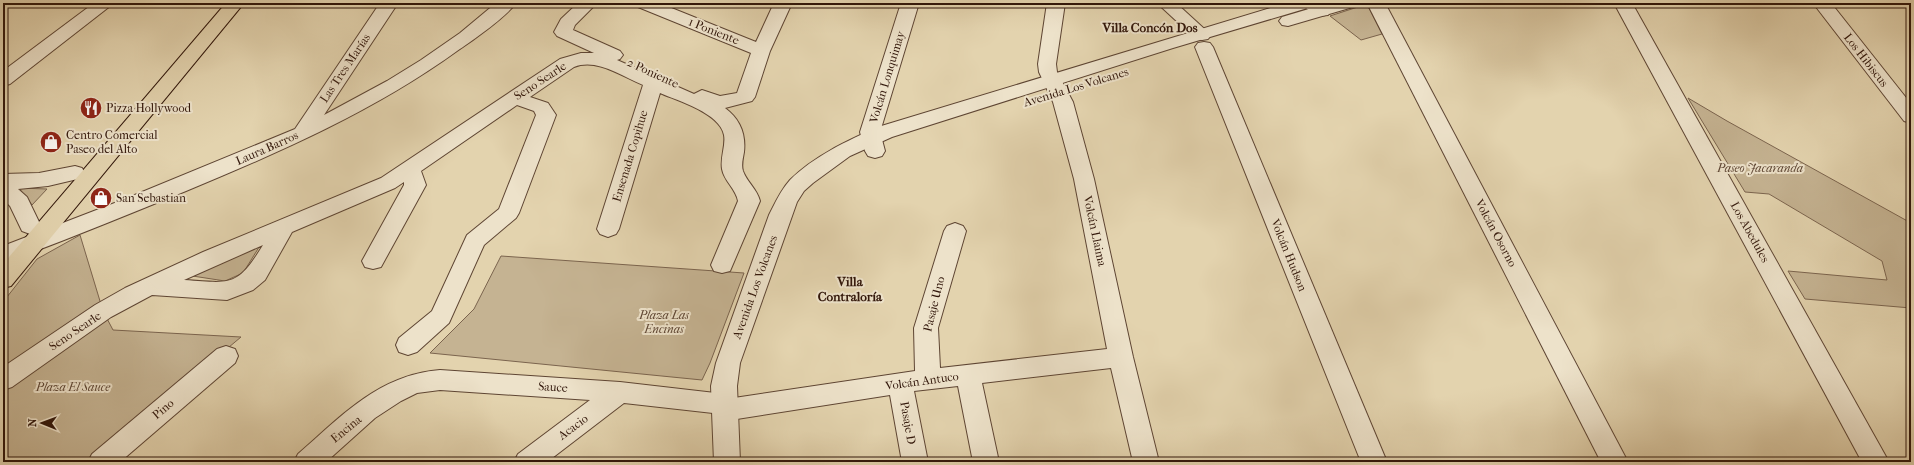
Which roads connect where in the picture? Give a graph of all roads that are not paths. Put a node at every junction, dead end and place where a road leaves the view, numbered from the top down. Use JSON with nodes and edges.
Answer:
{"nodes":[{"id":1,"x":105,"y":3,"type":"edge"},
{"id":2,"x":222,"y":3,"type":"edge"},
{"id":3,"x":235,"y":3,"type":"edge"},
{"id":4,"x":389,"y":3,"type":"edge"},
{"id":5,"x":507,"y":3,"type":"edge"},
{"id":6,"x":588,"y":3,"type":"edge"},
{"id":7,"x":644,"y":3,"type":"edge"},
{"id":8,"x":784,"y":3,"type":"edge"},
{"id":9,"x":910,"y":3,"type":"edge"},
{"id":10,"x":1056,"y":3,"type":"edge"},
{"id":11,"x":1166,"y":3,"type":"edge"},
{"id":12,"x":1347,"y":3,"type":"edge"},
{"id":13,"x":1376,"y":3,"type":"edge"},
{"id":14,"x":1623,"y":3,"type":"edge"},
{"id":15,"x":1822,"y":3,"type":"edge"},
{"id":16,"x":1313,"y":6,"type":"edge"},
{"id":17,"x":1203,"y":41,"type":"junction"},
{"id":18,"x":761,"y":50,"type":"junction"},
{"id":19,"x":3,"y":80,"type":"edge"},
{"id":20,"x":653,"y":83,"type":"junction"},
{"id":21,"x":1056,"y":86,"type":"junction"},
{"id":22,"x":515,"y":98,"type":"junction"},
{"id":23,"x":1911,"y":117,"type":"edge"},
{"id":24,"x":301,"y":134,"type":"junction"},
{"id":25,"x":873,"y":145,"type":"junction"},
{"id":26,"x":410,"y":169,"type":"junction"},
{"id":27,"x":75,"y":173,"type":"junction"},
{"id":28,"x":3,"y":181,"type":"edge"},
{"id":29,"x":3,"y":187,"type":"edge"},
{"id":30,"x":285,"y":226,"type":"junction"},
{"id":31,"x":608,"y":228,"type":"dead end"},
{"id":32,"x":955,"y":231,"type":"dead end"},
{"id":33,"x":31,"y":235,"type":"junction"},
{"id":34,"x":5,"y":255,"type":"edge"},
{"id":35,"x":373,"y":261,"type":"dead end"},
{"id":36,"x":722,"y":265,"type":"dead end"},
{"id":37,"x":3,"y":280,"type":"edge"},
{"id":38,"x":150,"y":286,"type":"junction"},
{"id":39,"x":408,"y":345,"type":"dead end"},
{"id":40,"x":226,"y":356,"type":"dead end"},
{"id":41,"x":1121,"y":358,"type":"junction"},
{"id":42,"x":968,"y":374,"type":"junction"},
{"id":43,"x":3,"y":380,"type":"edge"},
{"id":44,"x":928,"y":380,"type":"junction"},
{"id":45,"x":900,"y":383,"type":"junction"},
{"id":46,"x":620,"y":392,"type":"junction"},
{"id":47,"x":386,"y":397,"type":"joint"},
{"id":48,"x":724,"y":407,"type":"junction"},
{"id":49,"x":101,"y":462,"type":"edge"},
{"id":50,"x":307,"y":462,"type":"edge"},
{"id":51,"x":527,"y":462,"type":"edge"},
{"id":52,"x":728,"y":462,"type":"edge"},
{"id":53,"x":915,"y":462,"type":"edge"},
{"id":54,"x":986,"y":462,"type":"edge"},
{"id":55,"x":1146,"y":462,"type":"edge"},
{"id":56,"x":1374,"y":462,"type":"edge"},
{"id":57,"x":1615,"y":462,"type":"edge"},
{"id":58,"x":1876,"y":462,"type":"edge"}],
"edges":[{"from":1,"to":19,"type":"street"},
{"from":2,"to":27,"type":"main road"},
{"from":3,"to":33,"type":"main road"},
{"from":4,"to":24,"type":"street","name":"Las Tres Marías"},
{"from":5,"to":24,"type":"street","name":"Laura Barros"},
{"from":6,"to":18,"type":"street","name":"2 Poniente"},
{"from":7,"to":18,"type":"street","name":"1 Poniente"},
{"from":8,"to":18,"type":"street"},
{"from":9,"to":25,"type":"street","name":"Volcán Lonquimay"},
{"from":10,"to":21,"type":"street","name":"Volcán Llaima"},
{"from":11,"to":17,"type":"street"},
{"from":12,"to":16,"type":"street","name":"Avenida Los Volcanes"},
{"from":13,"to":57,"type":"street","name":"Volcán Osorno"},
{"from":14,"to":58,"type":"street","name":"Los Abedules"},
{"from":15,"to":23,"type":"street","name":"Los Hibiscus"},
{"from":16,"to":17,"type":"street","name":"Avenida Los Volcanes"},
{"from":17,"to":21,"type":"street","name":"Avenida Los Volcanes"},
{"from":17,"to":56,"type":"street","name":"Volcán Hudson"},
{"from":20,"to":22,"type":"street","name":"Seno Searle"},
{"from":20,"to":31,"type":"street","name":"Ensenada Copihue"},
{"from":20,"to":36,"type":"street","name":"Seno Searle"},
{"from":21,"to":25,"type":"street","name":"Avenida Los Volcanes"},
{"from":21,"to":41,"type":"street","name":"Volcán Llaima"},
{"from":22,"to":26,"type":"street","name":"Seno Searle"},
{"from":22,"to":39,"type":"street"},
{"from":24,"to":33,"type":"street","name":"Laura Barros"},
{"from":25,"to":48,"type":"street","name":"Avenida Los Volcanes"},
{"from":26,"to":30,"type":"street","name":"Seno Searle"},
{"from":26,"to":35,"type":"street"},
{"from":27,"to":28,"type":"street"},
{"from":27,"to":33,"type":"main road"},
{"from":29,"to":33,"type":"street"},
{"from":30,"to":38,"type":"street","name":"Seno Searle"},
{"from":30,"to":38,"type":"street"},
{"from":32,"to":44,"type":"street","name":"Pasaje Uno"},
{"from":33,"to":34,"type":"street","name":"Laura Barros"},
{"from":33,"to":37,"type":"main road"},
{"from":38,"to":43,"type":"street","name":"Seno Searle"},
{"from":40,"to":49,"type":"street","name":"Pino"},
{"from":41,"to":42,"type":"street","name":"Volcán Antuco"},
{"from":41,"to":55,"type":"street","name":"Volcán Llaima"},
{"from":42,"to":44,"type":"street","name":"Volcán Antuco"},
{"from":42,"to":54,"type":"street"},
{"from":44,"to":45,"type":"street","name":"Volcán Antuco"},
{"from":45,"to":48,"type":"street","name":"Volcán Antuco"},
{"from":45,"to":53,"type":"street","name":"Pasaje D"},
{"from":46,"to":47,"type":"street","name":"Sauce"},
{"from":46,"to":48,"type":"street","name":"Sauce"},
{"from":46,"to":51,"type":"street","name":"Acacio"},
{"from":47,"to":50,"type":"street","name":"Encina"},
{"from":48,"to":52,"type":"street","name":"Avenida Los Volcanes"}]}
